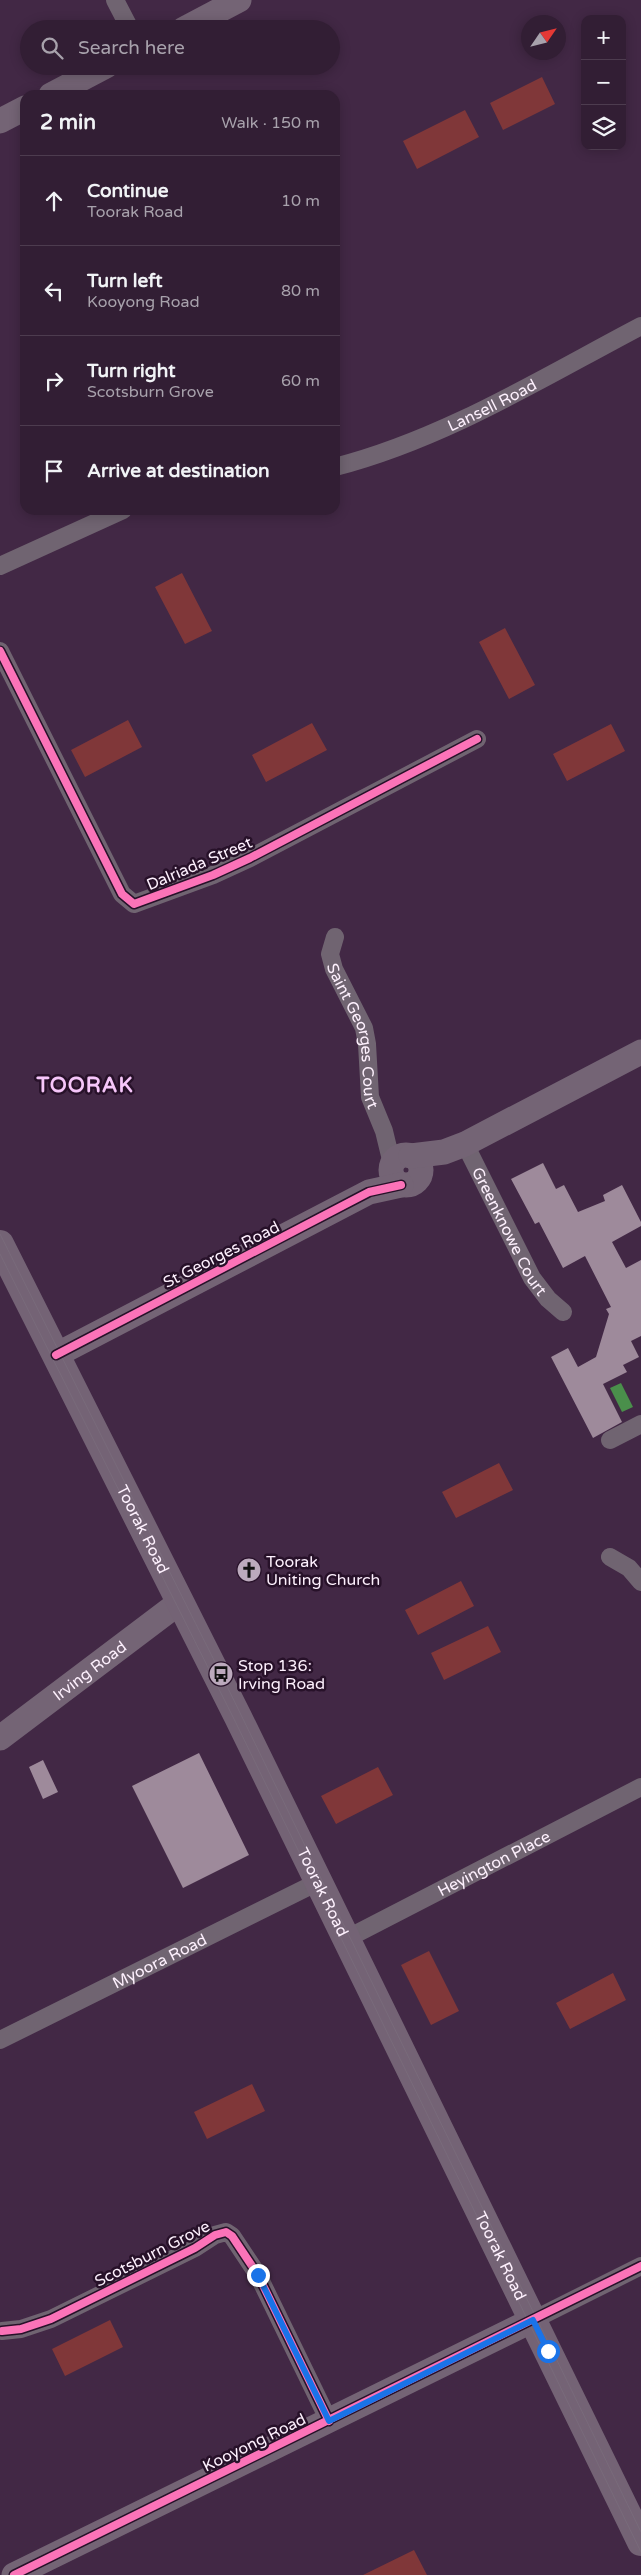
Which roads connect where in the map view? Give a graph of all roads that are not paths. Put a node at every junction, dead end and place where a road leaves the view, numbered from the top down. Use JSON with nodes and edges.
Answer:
{"nodes":[{"id":1,"x":115,"y":0,"type":"edge"},
{"id":2,"x":239,"y":0,"type":"edge"},
{"id":3,"x":125,"y":20,"type":"edge"},
{"id":4,"x":201,"y":20,"type":"edge"},
{"id":5,"x":89,"y":75,"type":"edge"},
{"id":6,"x":60,"y":90,"type":"edge"},
{"id":7,"x":20,"y":111,"type":"edge"},
{"id":8,"x":0,"y":122,"type":"edge"},
{"id":9,"x":641,"y":326,"type":"edge"},
{"id":10,"x":340,"y":466,"type":"edge"},
{"id":11,"x":112,"y":515,"type":"edge"},
{"id":12,"x":0,"y":566,"type":"edge"},
{"id":13,"x":0,"y":651,"type":"edge"},
{"id":14,"x":476,"y":739,"type":"dead end"},
{"id":15,"x":335,"y":936,"type":"dead end"},
{"id":16,"x":641,"y":1052,"type":"edge"},
{"id":17,"x":454,"y":1148,"type":"junction"},
{"id":18,"x":404,"y":1167,"type":"junction"},
{"id":19,"x":0,"y":1244,"type":"edge"},
{"id":20,"x":563,"y":1312,"type":"dead end"},
{"id":21,"x":56,"y":1355,"type":"junction"},
{"id":22,"x":641,"y":1424,"type":"edge"},
{"id":23,"x":610,"y":1440,"type":"dead end"},
{"id":24,"x":610,"y":1557,"type":"dead end"},
{"id":25,"x":641,"y":1582,"type":"edge"},
{"id":26,"x":180,"y":1602,"type":"junction"},
{"id":27,"x":0,"y":1738,"type":"edge"},
{"id":28,"x":641,"y":1787,"type":"edge"},
{"id":29,"x":318,"y":1882,"type":"junction"},
{"id":30,"x":346,"y":1939,"type":"junction"},
{"id":31,"x":0,"y":2040,"type":"edge"},
{"id":32,"x":641,"y":2266,"type":"edge"},
{"id":33,"x":533,"y":2320,"type":"junction"},
{"id":34,"x":2,"y":2331,"type":"dead end"},
{"id":35,"x":329,"y":2421,"type":"junction"},
{"id":36,"x":641,"y":2542,"type":"edge"},
{"id":37,"x":14,"y":2575,"type":"edge"}],
"edges":[{"from":1,"to":3,"type":"street"},
{"from":2,"to":4,"type":"street"},
{"from":5,"to":6,"type":"street"},
{"from":7,"to":8,"type":"street"},
{"from":9,"to":10,"type":"street","name":"Lansell Road"},
{"from":11,"to":12,"type":"street"},
{"from":13,"to":14,"type":"street","name":"Dalriada Street"},
{"from":15,"to":18,"type":"street","name":"Saint Georges Court"},
{"from":16,"to":17,"type":"street","name":"St Georges Road"},
{"from":17,"to":18,"type":"street","name":"St Georges Road"},
{"from":17,"to":20,"type":"street","name":"Greenknowe Court"},
{"from":18,"to":21,"type":"street","name":"St Georges Road"},
{"from":19,"to":21,"type":"main road","name":"Toorak Road"},
{"from":21,"to":26,"type":"main road","name":"Toorak Road"},
{"from":22,"to":23,"type":"street"},
{"from":24,"to":25,"type":"street"},
{"from":26,"to":27,"type":"street","name":"Irving Road"},
{"from":26,"to":29,"type":"main road","name":"Toorak Road"},
{"from":28,"to":30,"type":"street","name":"Heyington Place"},
{"from":29,"to":30,"type":"main road","name":"Toorak Road"},
{"from":29,"to":31,"type":"street","name":"Myoora Road"},
{"from":30,"to":33,"type":"main road","name":"Toorak Road"},
{"from":32,"to":33,"type":"street","name":"Kooyong Road"},
{"from":33,"to":35,"type":"street","name":"Kooyong Road"},
{"from":33,"to":36,"type":"main road","name":"Toorak Road"},
{"from":34,"to":35,"type":"street","name":"Scotsburn Grove"},
{"from":35,"to":37,"type":"street","name":"Kooyong Road"}]}
